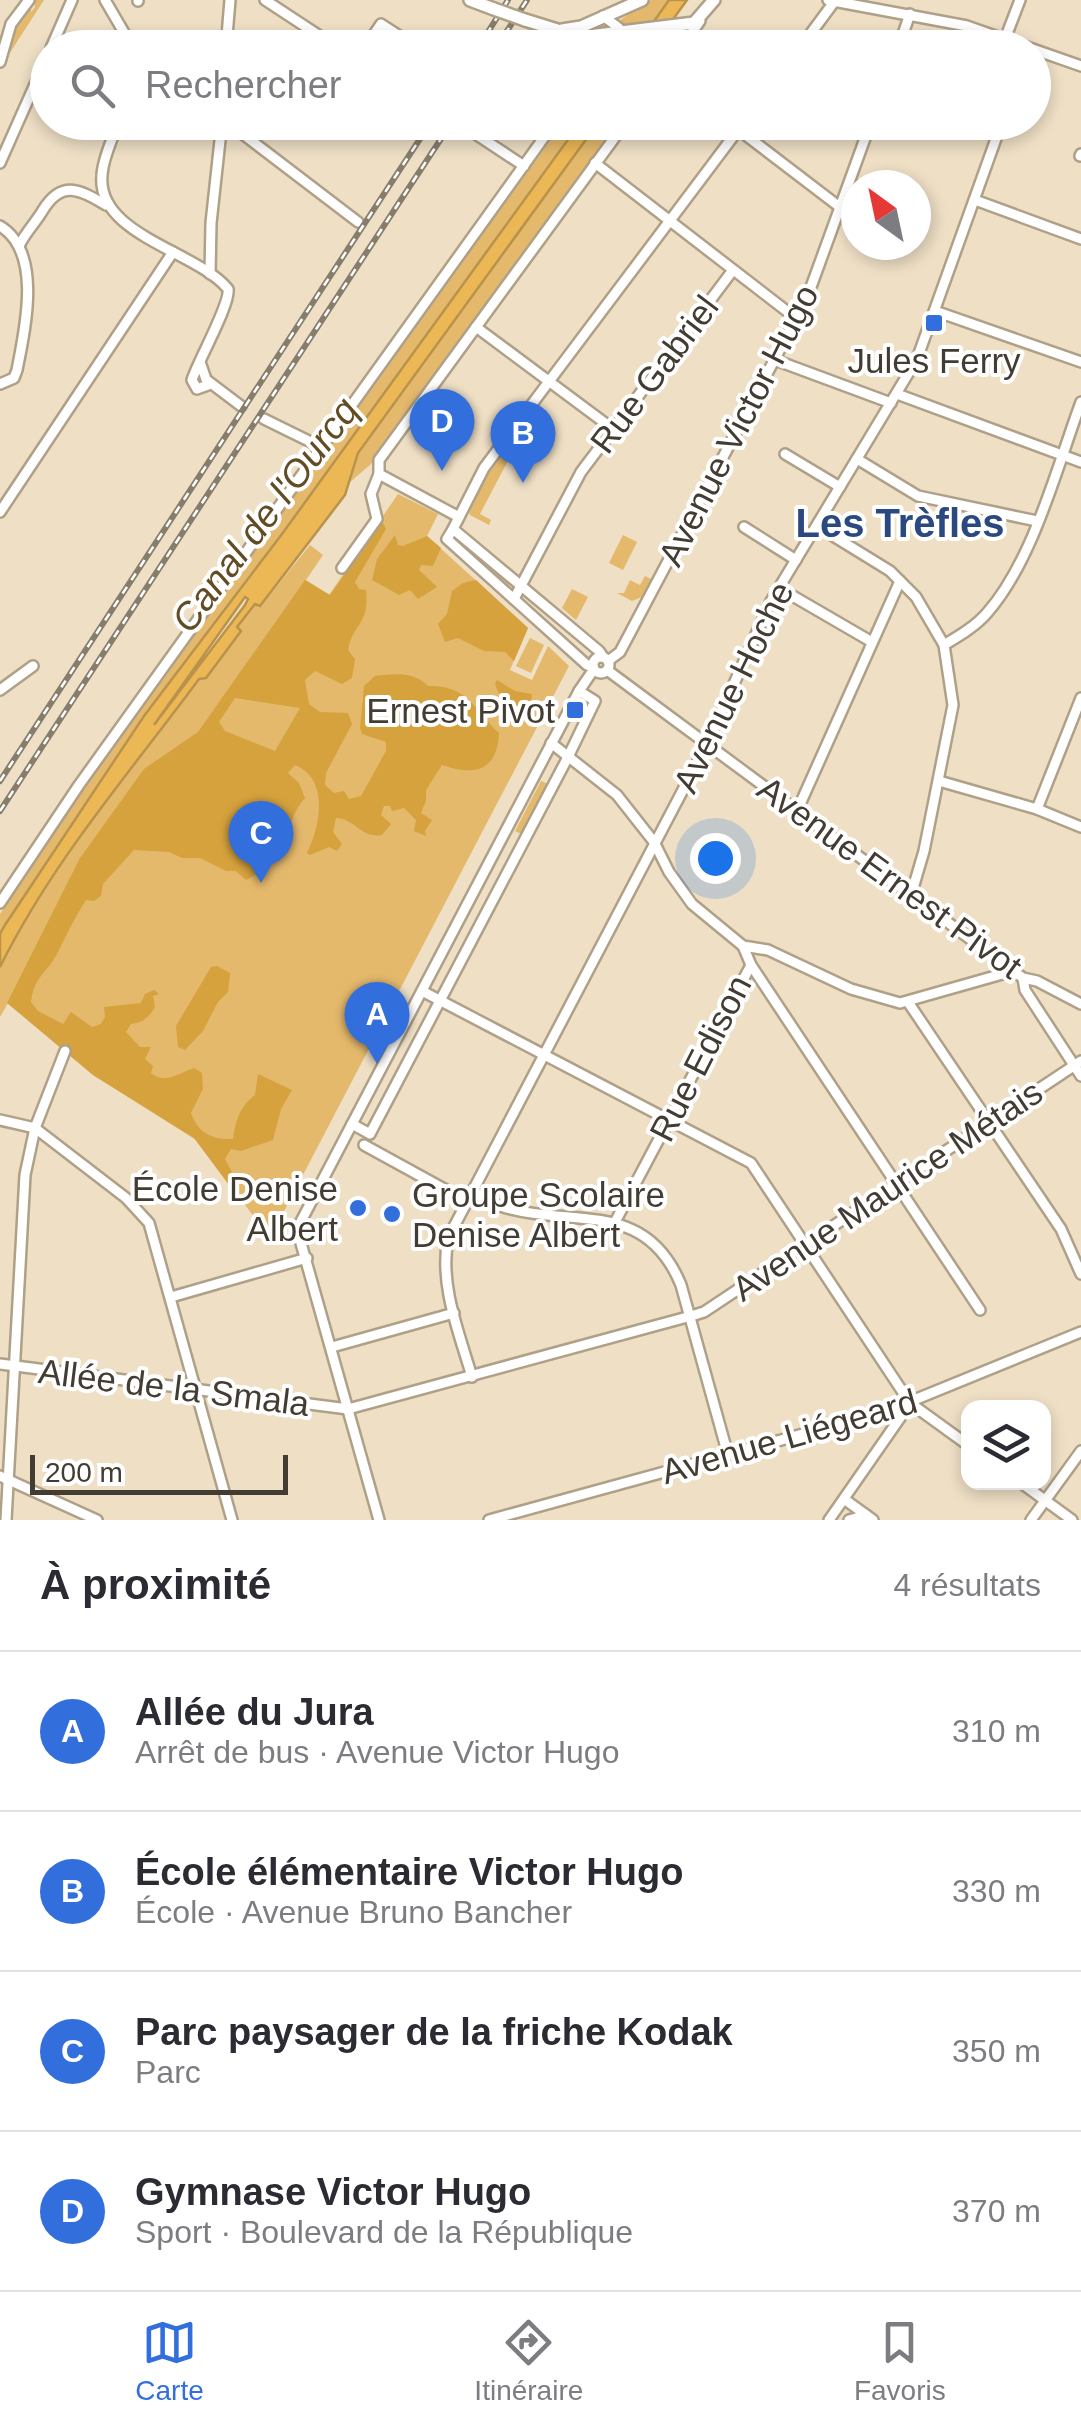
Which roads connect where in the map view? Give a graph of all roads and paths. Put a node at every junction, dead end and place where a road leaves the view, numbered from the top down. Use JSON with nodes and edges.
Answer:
{"nodes":[{"id":1,"x":29,"y":0,"type":"edge"},
{"id":2,"x":72,"y":0,"type":"edge"},
{"id":3,"x":104,"y":0,"type":"edge"},
{"id":4,"x":230,"y":0,"type":"edge"},
{"id":5,"x":265,"y":0,"type":"edge"},
{"id":6,"x":470,"y":0,"type":"edge"},
{"id":7,"x":642,"y":0,"type":"edge"},
{"id":8,"x":714,"y":0,"type":"edge"},
{"id":9,"x":1020,"y":0,"type":"edge"},
{"id":10,"x":831,"y":1,"type":"edge"},
{"id":11,"x":491,"y":5,"type":"edge"},
{"id":12,"x":910,"y":14,"type":"junction"},
{"id":13,"x":609,"y":15,"type":"junction"},
{"id":14,"x":701,"y":18,"type":"junction"},
{"id":15,"x":59,"y":30,"type":"edge"},
{"id":16,"x":122,"y":30,"type":"edge"},
{"id":17,"x":228,"y":30,"type":"edge"},
{"id":18,"x":311,"y":30,"type":"edge"},
{"id":19,"x":555,"y":30,"type":"edge"},
{"id":20,"x":564,"y":30,"type":"edge"},
{"id":21,"x":603,"y":30,"type":"edge"},
{"id":22,"x":618,"y":30,"type":"edge"},
{"id":23,"x":642,"y":30,"type":"edge"},
{"id":24,"x":693,"y":30,"type":"edge"},
{"id":25,"x":812,"y":30,"type":"edge"},
{"id":26,"x":904,"y":30,"type":"edge"},
{"id":27,"x":971,"y":30,"type":"edge"},
{"id":28,"x":1008,"y":30,"type":"edge"},
{"id":29,"x":1051,"y":55,"type":"edge"},
{"id":30,"x":0,"y":62,"type":"edge"},
{"id":31,"x":1081,"y":66,"type":"edge"},
{"id":32,"x":30,"y":96,"type":"edge"},
{"id":33,"x":112,"y":140,"type":"edge"},
{"id":34,"x":222,"y":140,"type":"edge"},
{"id":35,"x":248,"y":140,"type":"edge"},
{"id":36,"x":483,"y":140,"type":"edge"},
{"id":37,"x":542,"y":140,"type":"edge"},
{"id":38,"x":613,"y":140,"type":"edge"},
{"id":39,"x":731,"y":140,"type":"edge"},
{"id":40,"x":759,"y":140,"type":"edge"},
{"id":41,"x":865,"y":140,"type":"edge"},
{"id":42,"x":996,"y":140,"type":"edge"},
{"id":43,"x":0,"y":163,"type":"edge"},
{"id":44,"x":595,"y":164,"type":"junction"},
{"id":45,"x":524,"y":166,"type":"junction"},
{"id":46,"x":854,"y":170,"type":"edge"},
{"id":47,"x":975,"y":200,"type":"junction"},
{"id":48,"x":109,"y":206,"type":"junction"},
{"id":49,"x":841,"y":208,"type":"joint"},
{"id":50,"x":670,"y":220,"type":"junction"},
{"id":51,"x":358,"y":222,"type":"dead end"},
{"id":52,"x":0,"y":226,"type":"edge"},
{"id":53,"x":1081,"y":238,"type":"edge"},
{"id":54,"x":20,"y":244,"type":"junction"},
{"id":55,"x":174,"y":252,"type":"junction"},
{"id":56,"x":732,"y":270,"type":"junction"},
{"id":57,"x":210,"y":274,"type":"junction"},
{"id":58,"x":935,"y":311,"type":"junction"},
{"id":59,"x":797,"y":319,"type":"junction"},
{"id":60,"x":476,"y":327,"type":"junction"},
{"id":61,"x":775,"y":360,"type":"junction"},
{"id":62,"x":200,"y":362,"type":"junction"},
{"id":63,"x":1081,"y":362,"type":"edge"},
{"id":64,"x":208,"y":382,"type":"junction"},
{"id":65,"x":549,"y":382,"type":"junction"},
{"id":66,"x":2,"y":384,"type":"edge"},
{"id":67,"x":894,"y":399,"type":"junction"},
{"id":68,"x":1081,"y":402,"type":"edge"},
{"id":69,"x":242,"y":406,"type":"dead end"},
{"id":70,"x":264,"y":419,"type":"dead end"},
{"id":71,"x":613,"y":429,"type":"junction"},
{"id":72,"x":324,"y":448,"type":"junction"},
{"id":73,"x":785,"y":454,"type":"dead end"},
{"id":74,"x":1062,"y":456,"type":"junction"},
{"id":75,"x":856,"y":459,"type":"junction"},
{"id":76,"x":1081,"y":462,"type":"edge"},
{"id":77,"x":379,"y":474,"type":"junction"},
{"id":78,"x":840,"y":487,"type":"junction"},
{"id":79,"x":0,"y":512,"type":"edge"},
{"id":80,"x":459,"y":517,"type":"junction"},
{"id":81,"x":1037,"y":521,"type":"junction"},
{"id":82,"x":816,"y":526,"type":"junction"},
{"id":83,"x":744,"y":528,"type":"dead end"},
{"id":84,"x":452,"y":529,"type":"junction"},
{"id":85,"x":796,"y":560,"type":"junction"},
{"id":86,"x":342,"y":568,"type":"dead end"},
{"id":87,"x":900,"y":581,"type":"junction"},
{"id":88,"x":521,"y":586,"type":"junction"},
{"id":89,"x":779,"y":588,"type":"junction"},
{"id":90,"x":514,"y":599,"type":"junction"},
{"id":91,"x":872,"y":642,"type":"junction"},
{"id":92,"x":944,"y":645,"type":"junction"},
{"id":93,"x":606,"y":662,"type":"junction"},
{"id":94,"x":33,"y":666,"type":"dead end"},
{"id":95,"x":594,"y":668,"type":"junction"},
{"id":96,"x":0,"y":690,"type":"edge"},
{"id":97,"x":579,"y":691,"type":"junction"},
{"id":98,"x":1081,"y":698,"type":"edge"},
{"id":99,"x":551,"y":743,"type":"junction"},
{"id":100,"x":706,"y":744,"type":"junction"},
{"id":101,"x":568,"y":757,"type":"junction"},
{"id":102,"x":939,"y":781,"type":"junction"},
{"id":103,"x":1037,"y":810,"type":"junction"},
{"id":104,"x":797,"y":811,"type":"junction"},
{"id":105,"x":1081,"y":827,"type":"edge"},
{"id":106,"x":505,"y":832,"type":"junction"},
{"id":107,"x":523,"y":842,"type":"junction"},
{"id":108,"x":654,"y":842,"type":"junction"},
{"id":109,"x":912,"y":896,"type":"junction"},
{"id":110,"x":0,"y":903,"type":"edge"},
{"id":111,"x":743,"y":946,"type":"junction"},
{"id":112,"x":751,"y":965,"type":"junction"},
{"id":113,"x":1018,"y":974,"type":"junction"},
{"id":114,"x":422,"y":991,"type":"junction"},
{"id":115,"x":439,"y":999,"type":"junction"},
{"id":116,"x":908,"y":1002,"type":"junction"},
{"id":117,"x":1081,"y":1004,"type":"edge"},
{"id":118,"x":65,"y":1051,"type":"dead end"},
{"id":119,"x":543,"y":1052,"type":"junction"},
{"id":120,"x":1077,"y":1063,"type":"edge"},
{"id":121,"x":1081,"y":1076,"type":"edge"},
{"id":122,"x":670,"y":1119,"type":"junction"},
{"id":123,"x":0,"y":1120,"type":"edge"},
{"id":124,"x":352,"y":1124,"type":"junction"},
{"id":125,"x":988,"y":1124,"type":"junction"},
{"id":126,"x":34,"y":1128,"type":"junction"},
{"id":127,"x":364,"y":1146,"type":"dead end"},
{"id":128,"x":896,"y":1184,"type":"junction"},
{"id":129,"x":469,"y":1196,"type":"junction"},
{"id":130,"x":614,"y":1224,"type":"junction"},
{"id":131,"x":805,"y":1245,"type":"junction"},
{"id":132,"x":307,"y":1258,"type":"junction"},
{"id":133,"x":1081,"y":1274,"type":"edge"},
{"id":134,"x":170,"y":1297,"type":"junction"},
{"id":135,"x":980,"y":1310,"type":"dead end"},
{"id":136,"x":454,"y":1313,"type":"junction"},
{"id":137,"x":691,"y":1316,"type":"junction"},
{"id":138,"x":1081,"y":1332,"type":"edge"},
{"id":139,"x":332,"y":1347,"type":"junction"},
{"id":140,"x":0,"y":1364,"type":"edge"},
{"id":141,"x":12,"y":1366,"type":"junction"},
{"id":142,"x":472,"y":1377,"type":"junction"},
{"id":143,"x":196,"y":1389,"type":"junction"},
{"id":144,"x":910,"y":1403,"type":"junction"},
{"id":145,"x":348,"y":1409,"type":"junction"},
{"id":146,"x":961,"y":1441,"type":"edge"},
{"id":147,"x":1081,"y":1451,"type":"edge"},
{"id":148,"x":728,"y":1455,"type":"junction"},
{"id":149,"x":4,"y":1478,"type":"edge"},
{"id":150,"x":1031,"y":1490,"type":"edge"},
{"id":151,"x":844,"y":1499,"type":"junction"},
{"id":152,"x":1045,"y":1500,"type":"junction"},
{"id":153,"x":869,"y":1517,"type":"edge"},
{"id":154,"x":6,"y":1520,"type":"edge"},
{"id":155,"x":97,"y":1520,"type":"edge"},
{"id":156,"x":232,"y":1520,"type":"edge"},
{"id":157,"x":379,"y":1520,"type":"edge"},
{"id":158,"x":490,"y":1520,"type":"edge"},
{"id":159,"x":831,"y":1520,"type":"edge"},
{"id":160,"x":850,"y":1520,"type":"edge"},
{"id":161,"x":1031,"y":1520,"type":"edge"},
{"id":162,"x":1072,"y":1520,"type":"edge"}],
"edges":[{"from":1,"to":30,"type":"street"},
{"from":2,"to":15,"type":"street"},
{"from":3,"to":16,"type":"street"},
{"from":4,"to":17,"type":"street"},
{"from":5,"to":18,"type":"street"},
{"from":6,"to":11,"type":"main road"},
{"from":7,"to":13,"type":"main road"},
{"from":8,"to":14,"type":"main road"},
{"from":9,"to":28,"type":"street"},
{"from":10,"to":12,"type":"street"},
{"from":10,"to":25,"type":"street"},
{"from":11,"to":19,"type":"main road","bridge":true},
{"from":12,"to":26,"type":"street"},
{"from":12,"to":27,"type":"street"},
{"from":13,"to":20,"type":"main road"},
{"from":13,"to":21,"type":"street"},
{"from":13,"to":22,"type":"street"},
{"from":14,"to":23,"type":"main road"},
{"from":14,"to":24,"type":"street"},
{"from":29,"to":31,"type":"street"},
{"from":32,"to":43,"type":"street"},
{"from":33,"to":48,"type":"street"},
{"from":34,"to":57,"type":"street"},
{"from":35,"to":51,"type":"street"},
{"from":36,"to":45,"type":"street"},
{"from":37,"to":45,"type":"street"},
{"from":38,"to":44,"type":"street"},
{"from":39,"to":50,"type":"street"},
{"from":40,"to":49,"type":"street"},
{"from":41,"to":46,"type":"street","name":"Avenue Victor Hugo"},
{"from":42,"to":47,"type":"street","name":"Avenue Hoche"},
{"from":44,"to":50,"type":"street"},
{"from":44,"to":60,"type":"street"},
{"from":45,"to":72,"type":"street"},
{"from":47,"to":53,"type":"street"},
{"from":47,"to":58,"type":"street","name":"Avenue Hoche"},
{"from":48,"to":54,"type":"street"},
{"from":48,"to":55,"type":"street"},
{"from":49,"to":59,"type":"street","name":"Avenue Victor Hugo"},
{"from":50,"to":56,"type":"street"},
{"from":50,"to":65,"type":"street"},
{"from":52,"to":54,"type":"street"},
{"from":54,"to":66,"type":"street"},
{"from":55,"to":57,"type":"street"},
{"from":55,"to":79,"type":"street"},
{"from":56,"to":59,"type":"street"},
{"from":56,"to":71,"type":"street","name":"Rue Gabriel"},
{"from":57,"to":62,"type":"street"},
{"from":58,"to":63,"type":"street"},
{"from":58,"to":67,"type":"street","name":"Avenue Hoche"},
{"from":59,"to":61,"type":"street","name":"Avenue Victor Hugo"},
{"from":60,"to":65,"type":"street"},
{"from":60,"to":77,"type":"street"},
{"from":61,"to":67,"type":"street"},
{"from":61,"to":93,"type":"street","name":"Avenue Victor Hugo"},
{"from":62,"to":64,"type":"street"},
{"from":62,"to":64,"type":"street"},
{"from":64,"to":69,"type":"street"},
{"from":65,"to":71,"type":"street"},
{"from":65,"to":80,"type":"street"},
{"from":67,"to":74,"type":"street"},
{"from":67,"to":75,"type":"street","name":"Avenue Hoche"},
{"from":68,"to":74,"type":"street"},
{"from":70,"to":72,"type":"street"},
{"from":71,"to":88,"type":"street","name":"Rue Gabriel"},
{"from":72,"to":110,"type":"street"},
{"from":73,"to":78,"type":"street"},
{"from":74,"to":76,"type":"street"},
{"from":74,"to":81,"type":"street"},
{"from":75,"to":78,"type":"street","name":"Avenue Hoche"},
{"from":75,"to":81,"type":"street"},
{"from":77,"to":80,"type":"street"},
{"from":77,"to":86,"type":"street"},
{"from":78,"to":82,"type":"street","name":"Avenue Hoche"},
{"from":80,"to":84,"type":"street"},
{"from":81,"to":92,"type":"street"},
{"from":82,"to":85,"type":"street","name":"Avenue Hoche"},
{"from":82,"to":87,"type":"street"},
{"from":83,"to":85,"type":"street"},
{"from":84,"to":88,"type":"street","name":"Avenue Ernest Pivot"},
{"from":84,"to":90,"type":"street"},
{"from":85,"to":89,"type":"street","name":"Avenue Hoche"},
{"from":87,"to":91,"type":"street"},
{"from":87,"to":92,"type":"street"},
{"from":88,"to":90,"type":"street","name":"Rue Gabriel"},
{"from":88,"to":93,"type":"street","name":"Avenue Ernest Pivot"},
{"from":89,"to":91,"type":"street"},
{"from":89,"to":100,"type":"street","name":"Avenue Hoche"},
{"from":90,"to":95,"type":"street"},
{"from":91,"to":104,"type":"street"},
{"from":92,"to":102,"type":"street"},
{"from":93,"to":95,"type":"street","name":"Avenue Victor Hugo"},
{"from":93,"to":100,"type":"street","name":"Avenue Ernest Pivot"},
{"from":94,"to":96,"type":"street"},
{"from":95,"to":97,"type":"street"},
{"from":97,"to":99,"type":"street"},
{"from":97,"to":101,"type":"street"},
{"from":98,"to":103,"type":"street"},
{"from":99,"to":101,"type":"street"},
{"from":99,"to":106,"type":"street"},
{"from":100,"to":104,"type":"street","name":"Avenue Ernest Pivot"},
{"from":100,"to":108,"type":"street","name":"Avenue Hoche"},
{"from":101,"to":107,"type":"street"},
{"from":101,"to":108,"type":"street"},
{"from":102,"to":103,"type":"street"},
{"from":102,"to":109,"type":"street"},
{"from":103,"to":105,"type":"street"},
{"from":104,"to":109,"type":"street","name":"Avenue Ernest Pivot"},
{"from":106,"to":107,"type":"street"},
{"from":106,"to":114,"type":"street"},
{"from":107,"to":115,"type":"street"},
{"from":108,"to":111,"type":"street"},
{"from":108,"to":119,"type":"street","name":"Avenue Hoche"},
{"from":109,"to":113,"type":"street","name":"Avenue Ernest Pivot"},
{"from":111,"to":112,"type":"street","name":"Rue Edison"},
{"from":111,"to":116,"type":"street"},
{"from":112,"to":122,"type":"street","name":"Rue Edison"},
{"from":112,"to":128,"type":"street"},
{"from":113,"to":116,"type":"street"},
{"from":113,"to":117,"type":"street","name":"Avenue Ernest Pivot"},
{"from":113,"to":120,"type":"street"},
{"from":114,"to":115,"type":"street"},
{"from":114,"to":124,"type":"street"},
{"from":115,"to":119,"type":"street"},
{"from":115,"to":124,"type":"street"},
{"from":116,"to":125,"type":"street"},
{"from":118,"to":126,"type":"street"},
{"from":119,"to":122,"type":"street"},
{"from":119,"to":129,"type":"street","name":"Avenue Hoche"},
{"from":120,"to":121,"type":"street"},
{"from":120,"to":125,"type":"street","name":"Avenue Maurice Métais"},
{"from":122,"to":130,"type":"street","name":"Rue Edison"},
{"from":122,"to":131,"type":"street"},
{"from":123,"to":126,"type":"street"},
{"from":124,"to":132,"type":"street"},
{"from":125,"to":128,"type":"street","name":"Avenue Maurice Métais"},
{"from":125,"to":133,"type":"street"},
{"from":126,"to":134,"type":"street"},
{"from":126,"to":141,"type":"street"},
{"from":127,"to":129,"type":"street"},
{"from":128,"to":131,"type":"street","name":"Avenue Maurice Métais"},
{"from":128,"to":135,"type":"street"},
{"from":129,"to":130,"type":"street"},
{"from":129,"to":136,"type":"street","name":"Avenue Hoche"},
{"from":130,"to":137,"type":"street"},
{"from":131,"to":137,"type":"street","name":"Avenue Maurice Métais"},
{"from":131,"to":144,"type":"street"},
{"from":132,"to":134,"type":"street"},
{"from":132,"to":139,"type":"street"},
{"from":134,"to":143,"type":"street"},
{"from":136,"to":139,"type":"street"},
{"from":136,"to":142,"type":"street","name":"Avenue Hoche"},
{"from":137,"to":142,"type":"street","name":"Avenue Maurice Métais"},
{"from":137,"to":148,"type":"street"},
{"from":138,"to":144,"type":"street","name":"Avenue Liégeard"},
{"from":139,"to":145,"type":"street"},
{"from":140,"to":141,"type":"street","name":"Allée de la Smala"},
{"from":141,"to":143,"type":"street","name":"Allée de la Smala"},
{"from":141,"to":149,"type":"street"},
{"from":142,"to":145,"type":"street","name":"Avenue Maurice Métais"},
{"from":143,"to":145,"type":"street","name":"Allée de la Smala"},
{"from":143,"to":156,"type":"street"},
{"from":144,"to":146,"type":"street"},
{"from":144,"to":148,"type":"street","name":"Avenue Liégeard"},
{"from":144,"to":151,"type":"street"},
{"from":145,"to":157,"type":"street"},
{"from":147,"to":152,"type":"street"},
{"from":148,"to":158,"type":"street","name":"Avenue Liégeard"},
{"from":149,"to":154,"type":"street"},
{"from":149,"to":155,"type":"street"},
{"from":150,"to":152,"type":"street"},
{"from":151,"to":153,"type":"street"},
{"from":151,"to":159,"type":"street"},
{"from":152,"to":161,"type":"street"},
{"from":152,"to":162,"type":"street"},
{"from":153,"to":160,"type":"street"}]}
